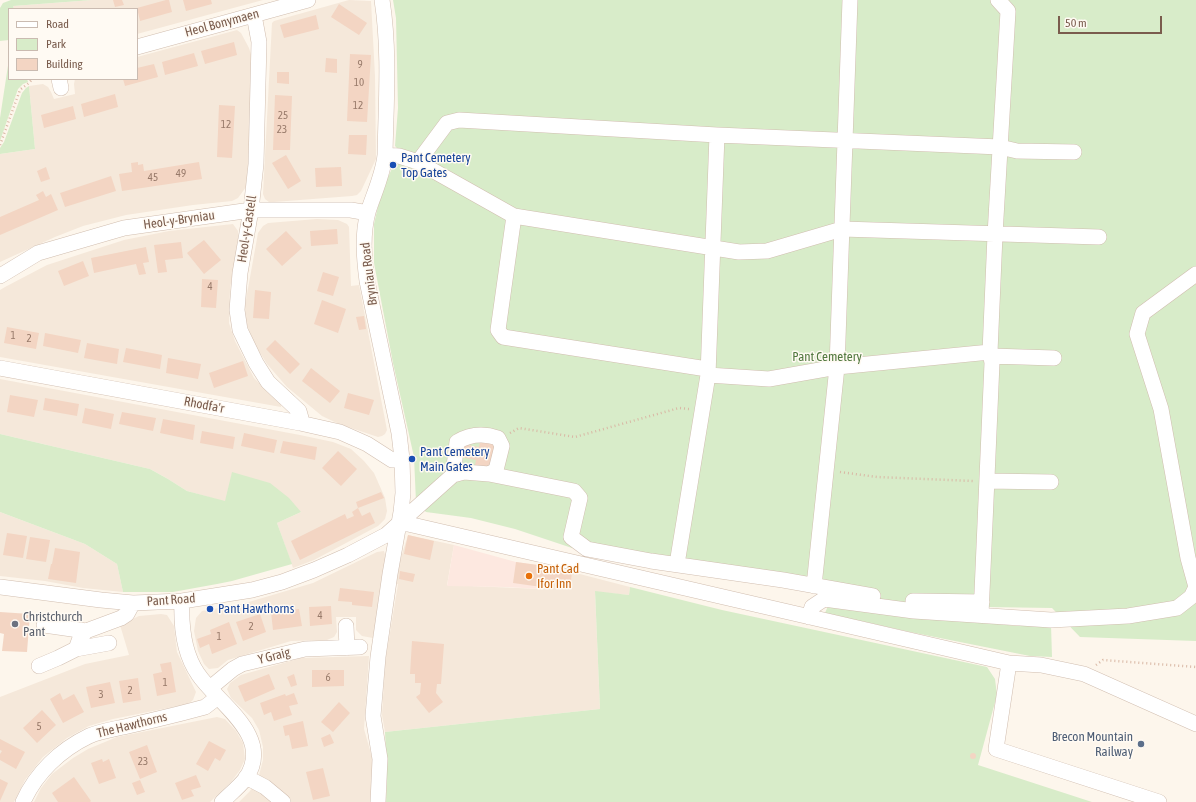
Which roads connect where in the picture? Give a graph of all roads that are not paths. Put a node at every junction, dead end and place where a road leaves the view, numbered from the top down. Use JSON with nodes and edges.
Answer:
{"nodes":[{"id":1,"x":308,"y":0,"type":"edge"},
{"id":2,"x":382,"y":0,"type":"edge"},
{"id":3,"x":850,"y":0,"type":"edge"},
{"id":4,"x":998,"y":0,"type":"edge"},
{"id":5,"x":254,"y":15,"type":"junction"},
{"id":6,"x":138,"y":47,"type":"edge"},
{"id":7,"x":717,"y":135,"type":"junction"},
{"id":8,"x":845,"y":141,"type":"junction"},
{"id":9,"x":1000,"y":146,"type":"junction"},
{"id":10,"x":1074,"y":152,"type":"dead end"},
{"id":11,"x":385,"y":155,"type":"junction"},
{"id":12,"x":418,"y":162,"type":"junction"},
{"id":13,"x":251,"y":210,"type":"junction"},
{"id":14,"x":368,"y":213,"type":"junction"},
{"id":15,"x":514,"y":216,"type":"junction"},
{"id":16,"x":842,"y":229,"type":"junction"},
{"id":17,"x":995,"y":234,"type":"junction"},
{"id":18,"x":1099,"y":237,"type":"dead end"},
{"id":19,"x":712,"y":249,"type":"junction"},
{"id":20,"x":1196,"y":274,"type":"edge"},
{"id":21,"x":0,"y":276,"type":"edge"},
{"id":22,"x":990,"y":354,"type":"junction"},
{"id":23,"x":1054,"y":358,"type":"dead end"},
{"id":24,"x":837,"y":367,"type":"junction"},
{"id":25,"x":0,"y":368,"type":"edge"},
{"id":26,"x":708,"y":372,"type":"junction"},
{"id":27,"x":300,"y":423,"type":"junction"},
{"id":28,"x":402,"y":460,"type":"junction"},
{"id":29,"x":489,"y":474,"type":"junction"},
{"id":30,"x":453,"y":475,"type":"junction"},
{"id":31,"x":987,"y":481,"type":"junction"},
{"id":32,"x":1051,"y":482,"type":"dead end"},
{"id":33,"x":398,"y":524,"type":"junction"},
{"id":34,"x":677,"y":564,"type":"junction"},
{"id":35,"x":814,"y":586,"type":"junction"},
{"id":36,"x":0,"y":587,"type":"edge"},
{"id":37,"x":182,"y":601,"type":"junction"},
{"id":38,"x":133,"y":602,"type":"junction"},
{"id":39,"x":981,"y":609,"type":"junction"},
{"id":40,"x":809,"y":617,"type":"junction"},
{"id":41,"x":44,"y":625,"type":"dead end"},
{"id":42,"x":346,"y":626,"type":"dead end"},
{"id":43,"x":86,"y":631,"type":"junction"},
{"id":44,"x":109,"y":643,"type":"dead end"},
{"id":45,"x":76,"y":649,"type":"junction"},
{"id":46,"x":1009,"y":663,"type":"junction"},
{"id":47,"x":39,"y":666,"type":"dead end"},
{"id":48,"x":214,"y":692,"type":"junction"},
{"id":49,"x":1196,"y":724,"type":"edge"},
{"id":50,"x":246,"y":777,"type":"junction"},
{"id":51,"x":23,"y":802,"type":"edge"},
{"id":52,"x":222,"y":802,"type":"edge"},
{"id":53,"x":283,"y":802,"type":"edge"},
{"id":54,"x":378,"y":802,"type":"edge"},
{"id":55,"x":1159,"y":802,"type":"edge"}],
"edges":[{"from":1,"to":5,"type":"street","name":"Heol Bonymaen"},
{"from":2,"to":11,"type":"street","name":"Bryniau Road"},
{"from":3,"to":8,"type":"street"},
{"from":4,"to":9,"type":"street"},
{"from":5,"to":6,"type":"street","name":"Heol Bonymaen"},
{"from":5,"to":13,"type":"street","name":"Heol-y-Castell"},
{"from":7,"to":8,"type":"street"},
{"from":7,"to":12,"type":"street"},
{"from":7,"to":19,"type":"street"},
{"from":8,"to":9,"type":"street"},
{"from":8,"to":16,"type":"street"},
{"from":9,"to":10,"type":"street"},
{"from":9,"to":17,"type":"street"},
{"from":11,"to":12,"type":"street"},
{"from":11,"to":14,"type":"street","name":"Bryniau Road"},
{"from":12,"to":15,"type":"street"},
{"from":13,"to":14,"type":"street","name":"Heol-y-Bryniau"},
{"from":13,"to":21,"type":"street","name":"Heol-y-Bryniau"},
{"from":13,"to":27,"type":"street","name":"Heol-y-Castell"},
{"from":14,"to":28,"type":"street","name":"Bryniau Road"},
{"from":15,"to":19,"type":"street"},
{"from":15,"to":26,"type":"street"},
{"from":16,"to":17,"type":"street"},
{"from":16,"to":19,"type":"street"},
{"from":16,"to":24,"type":"street"},
{"from":17,"to":18,"type":"street"},
{"from":17,"to":22,"type":"street"},
{"from":19,"to":26,"type":"street"},
{"from":20,"to":39,"type":"street"},
{"from":22,"to":23,"type":"street"},
{"from":22,"to":24,"type":"street"},
{"from":22,"to":31,"type":"street"},
{"from":24,"to":26,"type":"street"},
{"from":24,"to":35,"type":"street"},
{"from":25,"to":27,"type":"street","name":"Rhodfa'r"},
{"from":26,"to":34,"type":"street"},
{"from":27,"to":28,"type":"street","name":"Rhodfa'r"},
{"from":28,"to":33,"type":"street","name":"Bryniau Road"},
{"from":29,"to":30,"type":"street"},
{"from":29,"to":30,"type":"street"},
{"from":29,"to":34,"type":"street"},
{"from":30,"to":33,"type":"street","name":"Pant Road"},
{"from":31,"to":32,"type":"street"},
{"from":31,"to":39,"type":"street"},
{"from":33,"to":37,"type":"street","name":"Pant Road"},
{"from":33,"to":40,"type":"street"},
{"from":33,"to":54,"type":"street","name":"Bryniau Road"},
{"from":34,"to":35,"type":"street"},
{"from":35,"to":39,"type":"street"},
{"from":36,"to":38,"type":"street","name":"Pant Road"},
{"from":37,"to":38,"type":"street","name":"Pant Road"},
{"from":37,"to":48,"type":"street"},
{"from":38,"to":43,"type":"street"},
{"from":39,"to":40,"type":"street"},
{"from":40,"to":46,"type":"street"},
{"from":41,"to":43,"type":"street"},
{"from":42,"to":48,"type":"street","name":"Y Graig"},
{"from":43,"to":45,"type":"street"},
{"from":44,"to":45,"type":"street"},
{"from":45,"to":47,"type":"street"},
{"from":46,"to":49,"type":"street"},
{"from":46,"to":55,"type":"street"},
{"from":48,"to":50,"type":"street"},
{"from":48,"to":51,"type":"street","name":"The Hawthorns"},
{"from":50,"to":52,"type":"street"},
{"from":50,"to":53,"type":"street"}]}
